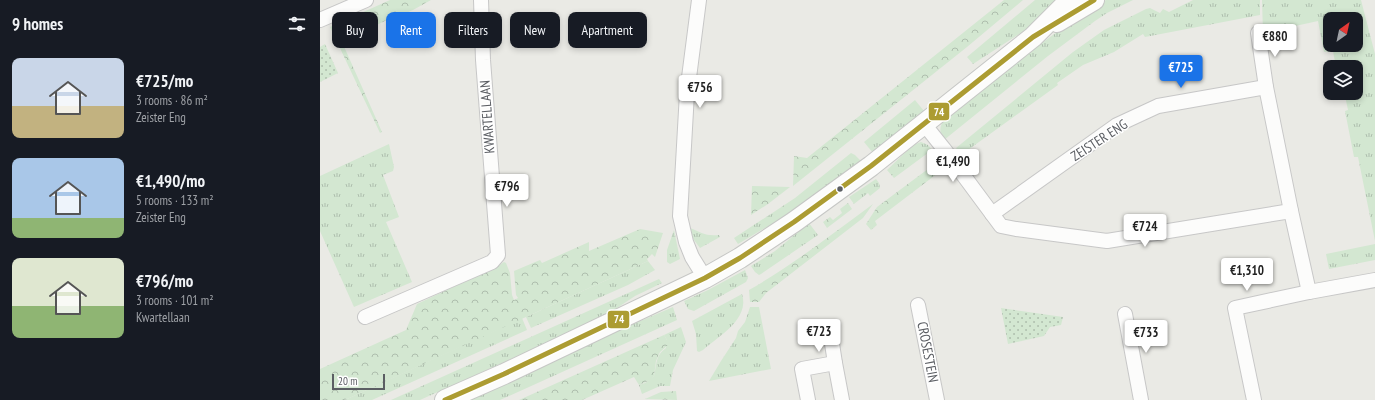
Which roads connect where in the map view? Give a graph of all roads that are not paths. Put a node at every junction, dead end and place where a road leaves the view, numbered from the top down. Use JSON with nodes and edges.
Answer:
{"nodes":[{"id":1,"x":366,"y":0,"type":"edge"},
{"id":2,"x":481,"y":0,"type":"edge"},
{"id":3,"x":699,"y":0,"type":"edge"},
{"id":4,"x":1070,"y":0,"type":"edge"},
{"id":5,"x":1094,"y":0,"type":"edge"},
{"id":6,"x":320,"y":20,"type":"edge"},
{"id":7,"x":1258,"y":33,"type":"dead end"},
{"id":8,"x":1033,"y":36,"type":"junction"},
{"id":9,"x":1266,"y":87,"type":"junction"},
{"id":10,"x":924,"y":124,"type":"junction"},
{"id":11,"x":1291,"y":211,"type":"junction"},
{"id":12,"x":992,"y":214,"type":"junction"},
{"id":13,"x":705,"y":278,"type":"junction"},
{"id":14,"x":1375,"y":280,"type":"edge"},
{"id":15,"x":1309,"y":292,"type":"junction"},
{"id":16,"x":918,"y":305,"type":"dead end"},
{"id":17,"x":1125,"y":314,"type":"dead end"},
{"id":18,"x":365,"y":317,"type":"dead end"},
{"id":19,"x":830,"y":330,"type":"dead end"},
{"id":20,"x":835,"y":363,"type":"junction"},
{"id":21,"x":445,"y":400,"type":"edge"},
{"id":22,"x":808,"y":400,"type":"edge"},
{"id":23,"x":842,"y":400,"type":"edge"},
{"id":24,"x":937,"y":400,"type":"edge"},
{"id":25,"x":1141,"y":400,"type":"edge"},
{"id":26,"x":1254,"y":400,"type":"edge"}],
"edges":[{"from":1,"to":6,"type":"street"},
{"from":2,"to":18,"type":"street","name":"KWARTELLAAN"},
{"from":3,"to":13,"type":"street"},
{"from":4,"to":8,"type":"street"},
{"from":5,"to":8,"type":"street"},
{"from":7,"to":9,"type":"street"},
{"from":8,"to":10,"type":"street"},
{"from":9,"to":11,"type":"street"},
{"from":9,"to":12,"type":"street","name":"ZEISTER ENG"},
{"from":10,"to":12,"type":"street"},
{"from":10,"to":13,"type":"street"},
{"from":11,"to":12,"type":"street"},
{"from":11,"to":15,"type":"street"},
{"from":13,"to":21,"type":"street"},
{"from":14,"to":15,"type":"street"},
{"from":15,"to":26,"type":"street"},
{"from":16,"to":24,"type":"street","name":"CROSESTEIN"},
{"from":17,"to":25,"type":"street"},
{"from":19,"to":20,"type":"street"},
{"from":20,"to":22,"type":"street"},
{"from":20,"to":23,"type":"street"}]}
